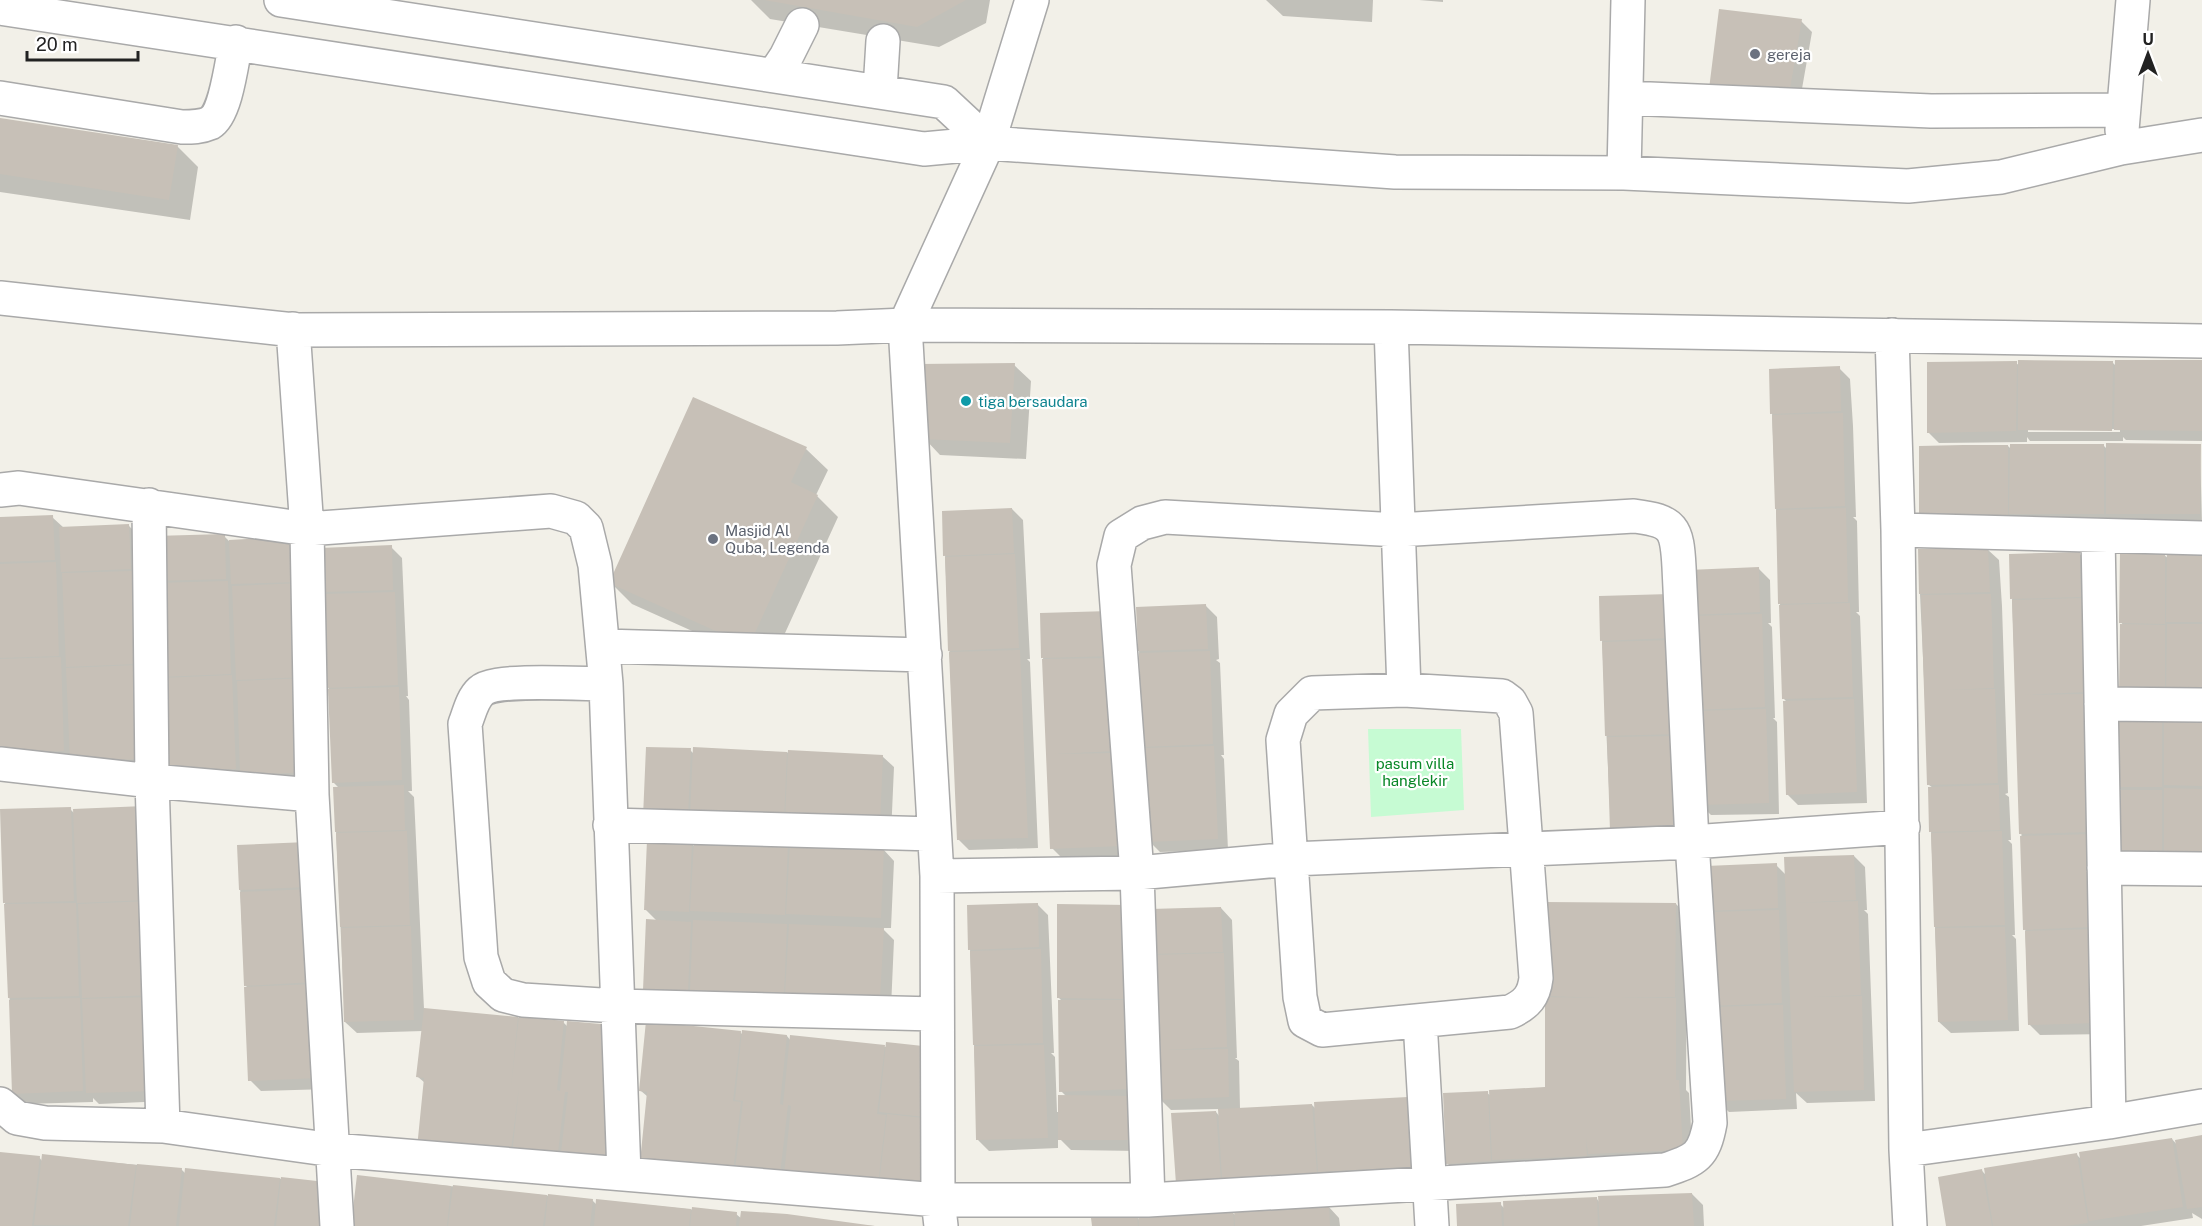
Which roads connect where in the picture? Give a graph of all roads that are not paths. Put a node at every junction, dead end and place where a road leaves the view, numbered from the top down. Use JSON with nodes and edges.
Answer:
{"nodes":[{"id":1,"x":282,"y":0,"type":"edge"},
{"id":2,"x":1032,"y":0,"type":"edge"},
{"id":3,"x":1628,"y":0,"type":"edge"},
{"id":4,"x":2133,"y":0,"type":"edge"},
{"id":5,"x":0,"y":8,"type":"edge"},
{"id":6,"x":802,"y":25,"type":"dead end"},
{"id":7,"x":883,"y":41,"type":"dead end"},
{"id":8,"x":236,"y":42,"type":"junction"},
{"id":9,"x":774,"y":75,"type":"junction"},
{"id":10,"x":880,"y":90,"type":"junction"},
{"id":11,"x":0,"y":98,"type":"edge"},
{"id":12,"x":1626,"y":99,"type":"junction"},
{"id":13,"x":2123,"y":110,"type":"junction"},
{"id":14,"x":2202,"y":135,"type":"edge"},
{"id":15,"x":988,"y":143,"type":"junction"},
{"id":16,"x":2121,"y":148,"type":"junction"},
{"id":17,"x":1624,"y":173,"type":"junction"},
{"id":18,"x":0,"y":298,"type":"edge"},
{"id":19,"x":905,"y":325,"type":"junction"},
{"id":20,"x":1391,"y":327,"type":"junction"},
{"id":21,"x":292,"y":329,"type":"junction"},
{"id":22,"x":1892,"y":335,"type":"junction"},
{"id":23,"x":2202,"y":341,"type":"edge"},
{"id":24,"x":0,"y":490,"type":"edge"},
{"id":25,"x":148,"y":505,"type":"junction"},
{"id":26,"x":307,"y":529,"type":"junction"},
{"id":27,"x":1398,"y":530,"type":"junction"},
{"id":28,"x":1898,"y":530,"type":"junction"},
{"id":29,"x":2098,"y":536,"type":"junction"},
{"id":30,"x":2202,"y":537,"type":"edge"},
{"id":31,"x":603,"y":646,"type":"junction"},
{"id":32,"x":924,"y":655,"type":"junction"},
{"id":33,"x":606,"y":684,"type":"junction"},
{"id":34,"x":1404,"y":690,"type":"junction"},
{"id":35,"x":2101,"y":704,"type":"junction"},
{"id":36,"x":2202,"y":705,"type":"edge"},
{"id":37,"x":0,"y":764,"type":"edge"},
{"id":38,"x":152,"y":781,"type":"junction"},
{"id":39,"x":312,"y":795,"type":"junction"},
{"id":40,"x":610,"y":825,"type":"junction"},
{"id":41,"x":1903,"y":827,"type":"junction"},
{"id":42,"x":934,"y":834,"type":"junction"},
{"id":43,"x":1692,"y":842,"type":"junction"},
{"id":44,"x":1526,"y":850,"type":"junction"},
{"id":45,"x":1292,"y":859,"type":"junction"},
{"id":46,"x":2104,"y":868,"type":"junction"},
{"id":47,"x":2202,"y":869,"type":"edge"},
{"id":48,"x":1137,"y":873,"type":"junction"},
{"id":49,"x":938,"y":876,"type":"junction"},
{"id":50,"x":617,"y":1006,"type":"junction"},
{"id":51,"x":936,"y":1014,"type":"junction"},
{"id":52,"x":1420,"y":1021,"type":"junction"},
{"id":53,"x":0,"y":1104,"type":"edge"},
{"id":54,"x":2202,"y":1106,"type":"edge"},
{"id":55,"x":2109,"y":1122,"type":"junction"},
{"id":56,"x":163,"y":1126,"type":"junction"},
{"id":57,"x":333,"y":1150,"type":"junction"},
{"id":58,"x":1906,"y":1150,"type":"junction"},
{"id":59,"x":624,"y":1174,"type":"junction"},
{"id":60,"x":1430,"y":1186,"type":"junction"},
{"id":61,"x":1148,"y":1200,"type":"junction"},
{"id":62,"x":940,"y":1213,"type":"edge"},
{"id":63,"x":337,"y":1226,"type":"edge"},
{"id":64,"x":1432,"y":1226,"type":"edge"},
{"id":65,"x":1910,"y":1226,"type":"edge"}],
"edges":[{"from":1,"to":9,"type":"street"},
{"from":2,"to":15,"type":"street"},
{"from":3,"to":12,"type":"street"},
{"from":4,"to":13,"type":"street"},
{"from":5,"to":8,"type":"street"},
{"from":6,"to":9,"type":"street"},
{"from":7,"to":10,"type":"street"},
{"from":8,"to":11,"type":"street"},
{"from":8,"to":15,"type":"street"},
{"from":9,"to":10,"type":"street"},
{"from":10,"to":15,"type":"street"},
{"from":12,"to":13,"type":"street"},
{"from":12,"to":17,"type":"street"},
{"from":13,"to":16,"type":"street"},
{"from":14,"to":16,"type":"street"},
{"from":15,"to":17,"type":"street"},
{"from":15,"to":19,"type":"street"},
{"from":16,"to":17,"type":"street"},
{"from":18,"to":21,"type":"street"},
{"from":19,"to":20,"type":"street"},
{"from":19,"to":21,"type":"street"},
{"from":19,"to":32,"type":"street"},
{"from":20,"to":22,"type":"street"},
{"from":20,"to":27,"type":"street"},
{"from":21,"to":26,"type":"street"},
{"from":22,"to":23,"type":"street"},
{"from":22,"to":28,"type":"street"},
{"from":24,"to":25,"type":"street"},
{"from":25,"to":26,"type":"street"},
{"from":25,"to":38,"type":"street"},
{"from":26,"to":31,"type":"street"},
{"from":26,"to":39,"type":"street"},
{"from":27,"to":34,"type":"street"},
{"from":27,"to":43,"type":"street"},
{"from":27,"to":48,"type":"street"},
{"from":28,"to":29,"type":"street"},
{"from":28,"to":41,"type":"street"},
{"from":29,"to":30,"type":"street"},
{"from":29,"to":35,"type":"street"},
{"from":31,"to":32,"type":"street"},
{"from":31,"to":33,"type":"street"},
{"from":32,"to":42,"type":"street"},
{"from":33,"to":40,"type":"street"},
{"from":33,"to":50,"type":"street"},
{"from":34,"to":44,"type":"street"},
{"from":34,"to":45,"type":"street"},
{"from":35,"to":36,"type":"street"},
{"from":35,"to":46,"type":"street"},
{"from":37,"to":38,"type":"street"},
{"from":38,"to":39,"type":"street"},
{"from":38,"to":56,"type":"street"},
{"from":39,"to":57,"type":"street"},
{"from":40,"to":42,"type":"street"},
{"from":40,"to":50,"type":"street"},
{"from":41,"to":43,"type":"street"},
{"from":41,"to":58,"type":"street"},
{"from":42,"to":49,"type":"street"},
{"from":43,"to":44,"type":"street"},
{"from":43,"to":60,"type":"street"},
{"from":44,"to":45,"type":"street"},
{"from":44,"to":52,"type":"street"},
{"from":45,"to":48,"type":"street"},
{"from":45,"to":52,"type":"street"},
{"from":46,"to":47,"type":"street"},
{"from":46,"to":55,"type":"street"},
{"from":48,"to":49,"type":"street"},
{"from":48,"to":61,"type":"street"},
{"from":49,"to":51,"type":"street"},
{"from":50,"to":51,"type":"street"},
{"from":50,"to":59,"type":"street"},
{"from":51,"to":62,"type":"street"},
{"from":52,"to":60,"type":"street"},
{"from":53,"to":56,"type":"street"},
{"from":54,"to":55,"type":"street"},
{"from":55,"to":58,"type":"street"},
{"from":56,"to":57,"type":"street"},
{"from":57,"to":59,"type":"street"},
{"from":57,"to":63,"type":"street"},
{"from":58,"to":65,"type":"street"},
{"from":59,"to":62,"type":"street"},
{"from":60,"to":61,"type":"street"},
{"from":60,"to":64,"type":"street"},
{"from":61,"to":62,"type":"street"}]}
